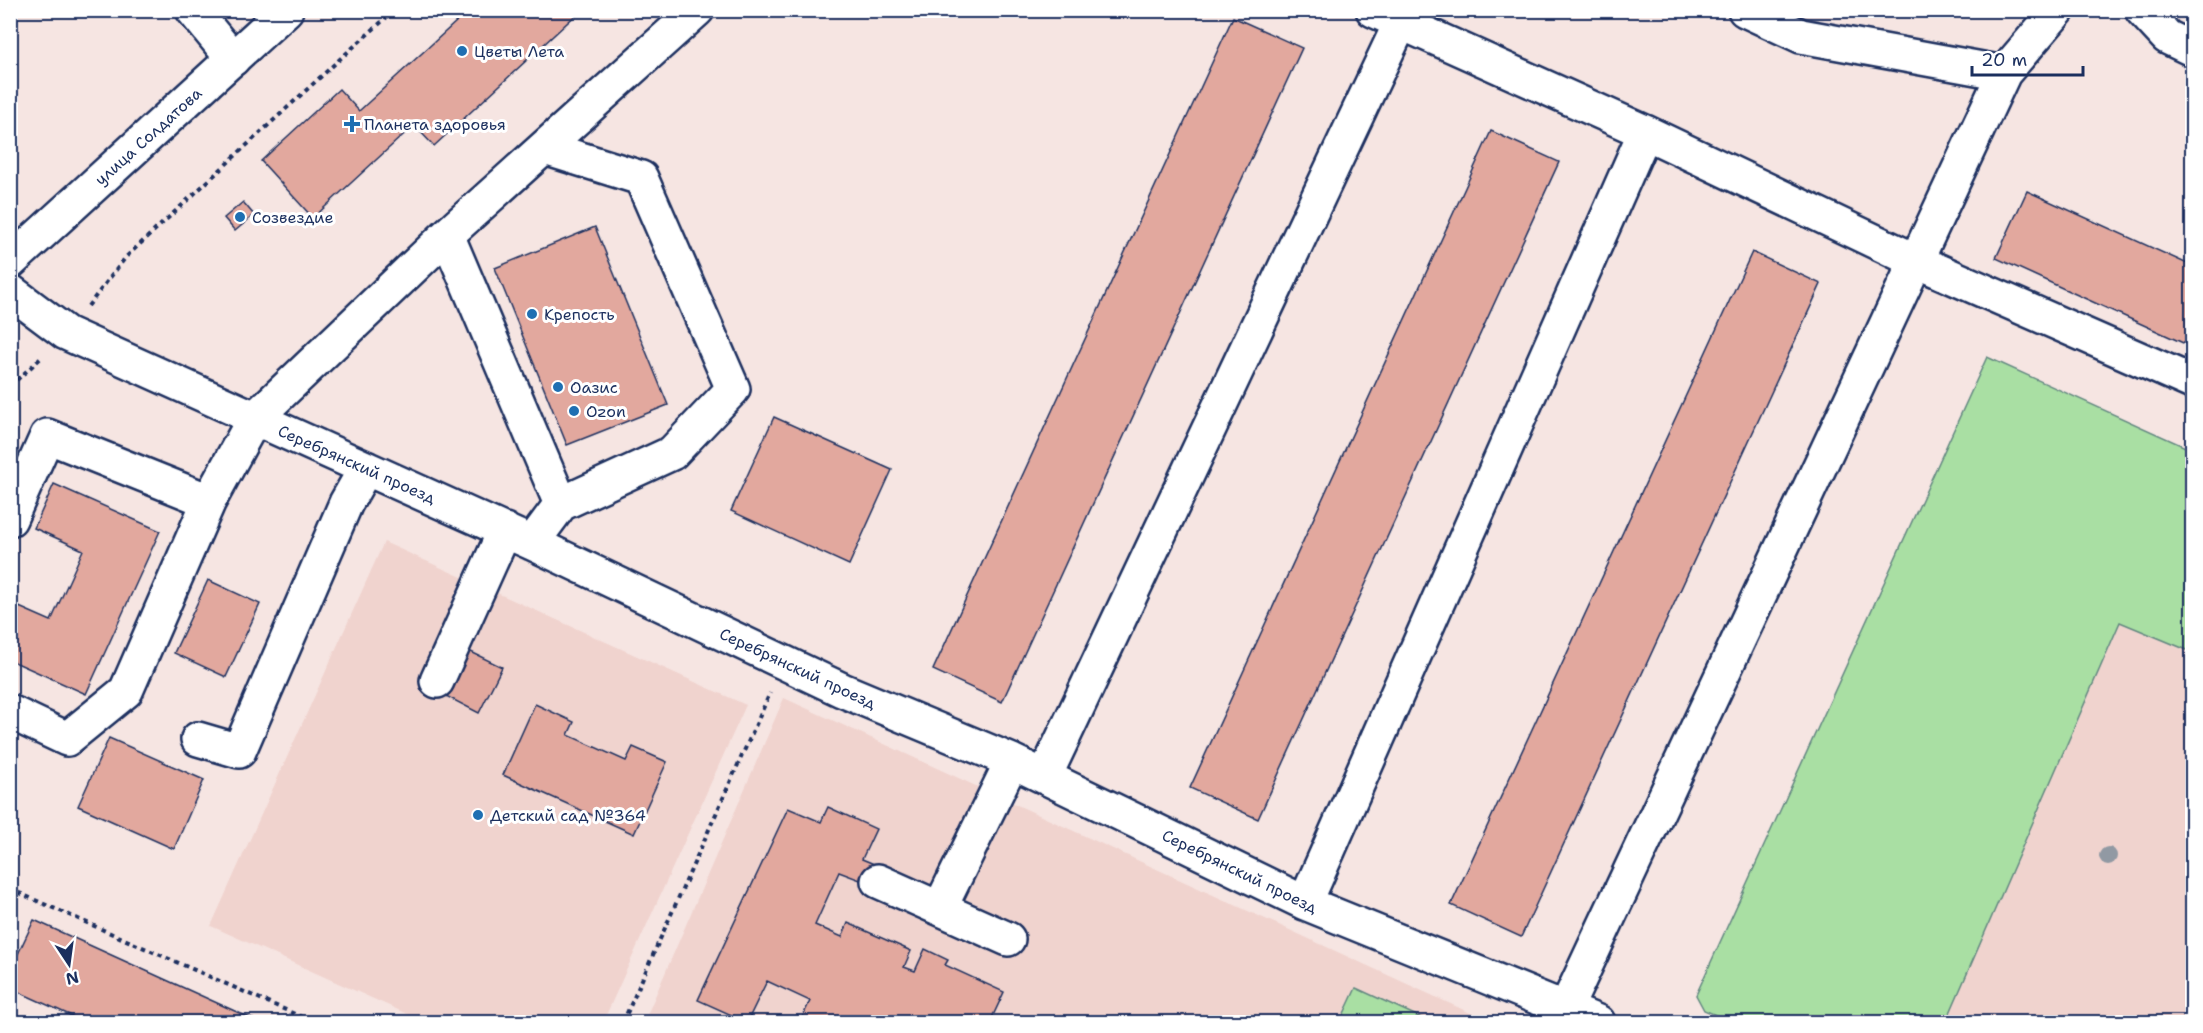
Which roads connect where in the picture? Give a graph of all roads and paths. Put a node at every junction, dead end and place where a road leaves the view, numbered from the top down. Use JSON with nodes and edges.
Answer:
{"nodes":[{"id":1,"x":193,"y":10,"type":"edge"},
{"id":2,"x":286,"y":10,"type":"edge"},
{"id":3,"x":395,"y":10,"type":"edge"},
{"id":4,"x":697,"y":10,"type":"edge"},
{"id":5,"x":1744,"y":10,"type":"edge"},
{"id":6,"x":2058,"y":10,"type":"edge"},
{"id":7,"x":2142,"y":10,"type":"edge"},
{"id":8,"x":1386,"y":17,"type":"edge"},
{"id":9,"x":2180,"y":32,"type":"edge"},
{"id":10,"x":233,"y":59,"type":"junction"},
{"id":11,"x":2004,"y":73,"type":"junction"},
{"id":12,"x":1645,"y":132,"type":"junction"},
{"id":13,"x":545,"y":148,"type":"junction"},
{"id":14,"x":447,"y":235,"type":"junction"},
{"id":15,"x":1916,"y":261,"type":"junction"},
{"id":16,"x":10,"y":262,"type":"edge"},
{"id":17,"x":10,"y":291,"type":"edge"},
{"id":18,"x":66,"y":333,"type":"junction"},
{"id":19,"x":2193,"y":382,"type":"edge"},
{"id":20,"x":10,"y":386,"type":"edge"},
{"id":21,"x":255,"y":419,"type":"junction"},
{"id":22,"x":366,"y":468,"type":"junction"},
{"id":23,"x":209,"y":501,"type":"junction"},
{"id":24,"x":561,"y":504,"type":"junction"},
{"id":25,"x":10,"y":519,"type":"edge"},
{"id":26,"x":519,"y":536,"type":"junction"},
{"id":27,"x":437,"y":681,"type":"dead end"},
{"id":28,"x":774,"y":684,"type":"dead end"},
{"id":29,"x":10,"y":712,"type":"edge"},
{"id":30,"x":198,"y":739,"type":"dead end"},
{"id":31,"x":1012,"y":761,"type":"junction"},
{"id":32,"x":1045,"y":776,"type":"junction"},
{"id":33,"x":878,"y":881,"type":"dead end"},
{"id":34,"x":10,"y":889,"type":"edge"},
{"id":35,"x":1305,"y":903,"type":"junction"},
{"id":36,"x":940,"y":908,"type":"junction"},
{"id":37,"x":1008,"y":939,"type":"dead end"},
{"id":38,"x":1566,"y":1008,"type":"junction"},
{"id":39,"x":313,"y":1023,"type":"edge"},
{"id":40,"x":623,"y":1023,"type":"edge"},
{"id":41,"x":1598,"y":1023,"type":"edge"}],
"edges":[{"from":1,"to":10,"type":"street"},
{"from":2,"to":10,"type":"street","name":"улица Солдатова"},
{"from":3,"to":18,"type":"path"},
{"from":4,"to":13,"type":"street"},
{"from":5,"to":11,"type":"street"},
{"from":6,"to":11,"type":"street"},
{"from":7,"to":9,"type":"street"},
{"from":8,"to":12,"type":"street"},
{"from":8,"to":32,"type":"street"},
{"from":10,"to":16,"type":"street","name":"улица Солдатова"},
{"from":11,"to":15,"type":"street"},
{"from":12,"to":15,"type":"street"},
{"from":12,"to":35,"type":"street"},
{"from":13,"to":14,"type":"street"},
{"from":13,"to":24,"type":"street"},
{"from":14,"to":21,"type":"street"},
{"from":14,"to":24,"type":"street"},
{"from":15,"to":19,"type":"street"},
{"from":15,"to":38,"type":"street"},
{"from":17,"to":18,"type":"street","name":"Серебрянский проезд"},
{"from":18,"to":20,"type":"path"},
{"from":18,"to":21,"type":"street","name":"Серебрянский проезд"},
{"from":21,"to":22,"type":"street","name":"Серебрянский проезд"},
{"from":21,"to":23,"type":"street"},
{"from":22,"to":26,"type":"street","name":"Серебрянский проезд"},
{"from":22,"to":30,"type":"street"},
{"from":23,"to":25,"type":"street"},
{"from":23,"to":29,"type":"street"},
{"from":24,"to":26,"type":"street"},
{"from":26,"to":27,"type":"street"},
{"from":26,"to":31,"type":"street","name":"Серебрянский проезд"},
{"from":28,"to":40,"type":"path"},
{"from":31,"to":32,"type":"street","name":"Серебрянский проезд"},
{"from":31,"to":36,"type":"street"},
{"from":32,"to":35,"type":"street","name":"Серебрянский проезд"},
{"from":33,"to":36,"type":"street"},
{"from":34,"to":39,"type":"path"},
{"from":35,"to":38,"type":"street","name":"Серебрянский проезд"},
{"from":36,"to":37,"type":"street"},
{"from":38,"to":41,"type":"street","name":"Серебрянский проезд"}]}
